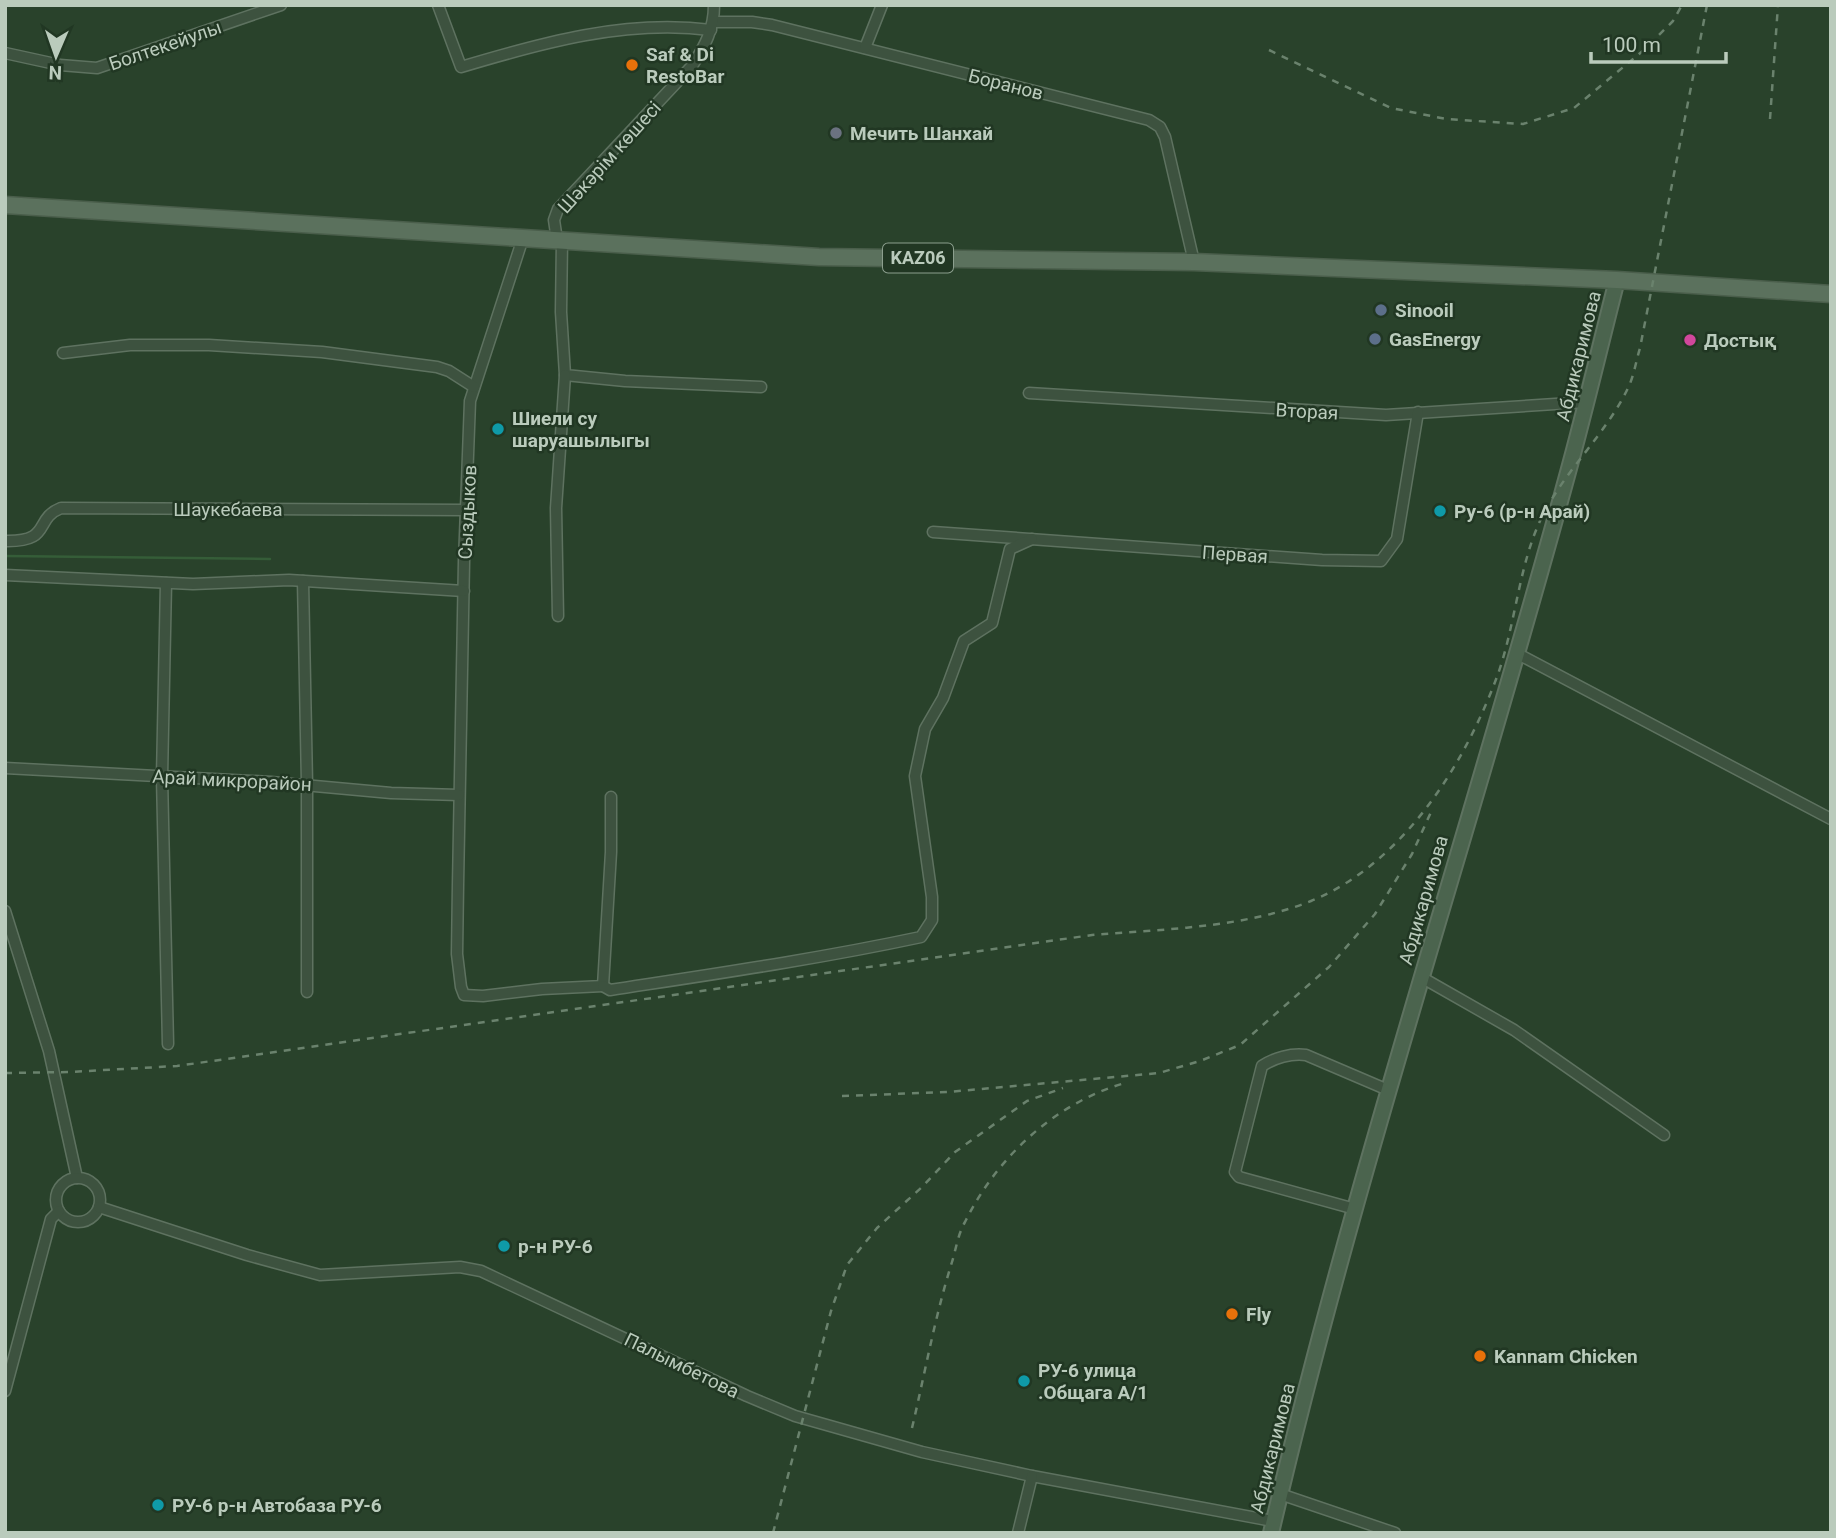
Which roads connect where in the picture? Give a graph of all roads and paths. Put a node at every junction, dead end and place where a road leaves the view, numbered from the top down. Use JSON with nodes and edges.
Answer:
{"nodes":[{"id":1,"x":281,"y":5,"type":"edge"},
{"id":2,"x":438,"y":5,"type":"edge"},
{"id":3,"x":714,"y":5,"type":"edge"},
{"id":4,"x":881,"y":5,"type":"edge"},
{"id":5,"x":712,"y":26,"type":"junction"},
{"id":6,"x":865,"y":48,"type":"junction"},
{"id":7,"x":5,"y":53,"type":"edge"},
{"id":8,"x":5,"y":205,"type":"edge"},
{"id":9,"x":523,"y":238,"type":"junction"},
{"id":10,"x":559,"y":240,"type":"junction"},
{"id":11,"x":1194,"y":262,"type":"junction"},
{"id":12,"x":1617,"y":280,"type":"junction"},
{"id":13,"x":1831,"y":293,"type":"edge"},
{"id":14,"x":62,"y":353,"type":"dead end"},
{"id":15,"x":565,"y":375,"type":"junction"},
{"id":16,"x":474,"y":387,"type":"junction"},
{"id":17,"x":761,"y":387,"type":"dead end"},
{"id":18,"x":1029,"y":393,"type":"dead end"},
{"id":19,"x":1586,"y":402,"type":"junction"},
{"id":20,"x":1418,"y":412,"type":"junction"},
{"id":21,"x":467,"y":510,"type":"junction"},
{"id":22,"x":933,"y":532,"type":"dead end"},
{"id":23,"x":1032,"y":539,"type":"junction"},
{"id":24,"x":5,"y":541,"type":"edge"},
{"id":25,"x":5,"y":575,"type":"edge"},
{"id":26,"x":303,"y":581,"type":"junction"},
{"id":27,"x":166,"y":583,"type":"junction"},
{"id":28,"x":464,"y":591,"type":"junction"},
{"id":29,"x":558,"y":616,"type":"dead end"},
{"id":30,"x":1516,"y":653,"type":"junction"},
{"id":31,"x":5,"y":768,"type":"edge"},
{"id":32,"x":162,"y":776,"type":"junction"},
{"id":33,"x":307,"y":785,"type":"junction"},
{"id":34,"x":459,"y":795,"type":"junction"},
{"id":35,"x":611,"y":797,"type":"dead end"},
{"id":36,"x":1831,"y":819,"type":"edge"},
{"id":37,"x":5,"y":911,"type":"edge"},
{"id":38,"x":1420,"y":977,"type":"junction"},
{"id":39,"x":603,"y":986,"type":"junction"},
{"id":40,"x":307,"y":992,"type":"dead end"},
{"id":41,"x":168,"y":1044,"type":"dead end"},
{"id":42,"x":1388,"y":1090,"type":"junction"},
{"id":43,"x":1664,"y":1135,"type":"dead end"},
{"id":44,"x":77,"y":1178,"type":"junction"},
{"id":45,"x":99,"y":1207,"type":"junction"},
{"id":46,"x":1355,"y":1209,"type":"junction"},
{"id":47,"x":59,"y":1211,"type":"junction"},
{"id":48,"x":5,"y":1391,"type":"edge"},
{"id":49,"x":1032,"y":1476,"type":"junction"},
{"id":50,"x":1280,"y":1494,"type":"junction"},
{"id":51,"x":1272,"y":1527,"type":"edge"},
{"id":52,"x":1018,"y":1533,"type":"edge"},
{"id":53,"x":1395,"y":1533,"type":"edge"}],
"edges":[{"from":1,"to":7,"type":"street","name":"Болтекейулы"},
{"from":2,"to":5,"type":"street","name":"Боранов"},
{"from":3,"to":5,"type":"street","name":"Шәкәрім көшесі"},
{"from":4,"to":6,"type":"street"},
{"from":5,"to":6,"type":"street","name":"Боранов"},
{"from":5,"to":10,"type":"street","name":"Шәкәрім көшесі"},
{"from":6,"to":11,"type":"street","name":"Боранов"},
{"from":8,"to":9,"type":"main road","number":"KАZ06"},
{"from":9,"to":10,"type":"main road","number":"KАZ06"},
{"from":9,"to":16,"type":"street","name":"Сыздыков"},
{"from":10,"to":11,"type":"main road","number":"KАZ06"},
{"from":10,"to":15,"type":"street","name":"Шәкәрім көшесі"},
{"from":11,"to":12,"type":"main road","number":"KАZ06"},
{"from":12,"to":13,"type":"main road","number":"KАZ06"},
{"from":12,"to":19,"type":"main road","name":"Абдикаримова"},
{"from":14,"to":16,"type":"street"},
{"from":15,"to":17,"type":"street"},
{"from":15,"to":29,"type":"street","name":"Шәкәрім көшесі"},
{"from":16,"to":21,"type":"street","name":"Сыздыков"},
{"from":18,"to":20,"type":"street","name":"Вторая"},
{"from":19,"to":20,"type":"street","name":"Вторая"},
{"from":19,"to":30,"type":"main road","name":"Абдикаримова"},
{"from":20,"to":23,"type":"street","name":"Первая"},
{"from":21,"to":24,"type":"street","name":"Шаукебаева"},
{"from":21,"to":28,"type":"street","name":"Сыздыков"},
{"from":22,"to":23,"type":"street","name":"Первая"},
{"from":23,"to":39,"type":"street"},
{"from":25,"to":27,"type":"street"},
{"from":26,"to":27,"type":"street"},
{"from":26,"to":28,"type":"street"},
{"from":26,"to":33,"type":"street"},
{"from":27,"to":32,"type":"street"},
{"from":28,"to":34,"type":"street","name":"Сыздыков"},
{"from":30,"to":36,"type":"street"},
{"from":30,"to":38,"type":"main road","name":"Абдикаримова"},
{"from":31,"to":32,"type":"street","name":"Арай микрорайон"},
{"from":32,"to":33,"type":"street","name":"Арай микрорайон"},
{"from":32,"to":41,"type":"street"},
{"from":33,"to":34,"type":"street","name":"Арай микрорайон"},
{"from":33,"to":40,"type":"street"},
{"from":34,"to":39,"type":"street","name":"Сыздыков"},
{"from":35,"to":39,"type":"street"},
{"from":37,"to":44,"type":"street"},
{"from":38,"to":42,"type":"main road","name":"Абдикаримова"},
{"from":38,"to":43,"type":"street"},
{"from":42,"to":46,"type":"main road","name":"Абдикаримова"},
{"from":42,"to":46,"type":"street"},
{"from":44,"to":45,"type":"street"},
{"from":44,"to":47,"type":"street"},
{"from":45,"to":47,"type":"street"},
{"from":45,"to":49,"type":"street","name":"Палымбетова"},
{"from":46,"to":50,"type":"main road","name":"Абдикаримова"},
{"from":47,"to":48,"type":"street"},
{"from":49,"to":51,"type":"street","name":"Палымбетова"},
{"from":49,"to":52,"type":"street"},
{"from":50,"to":51,"type":"main road","name":"Абдикаримова"},
{"from":50,"to":53,"type":"street"}]}
